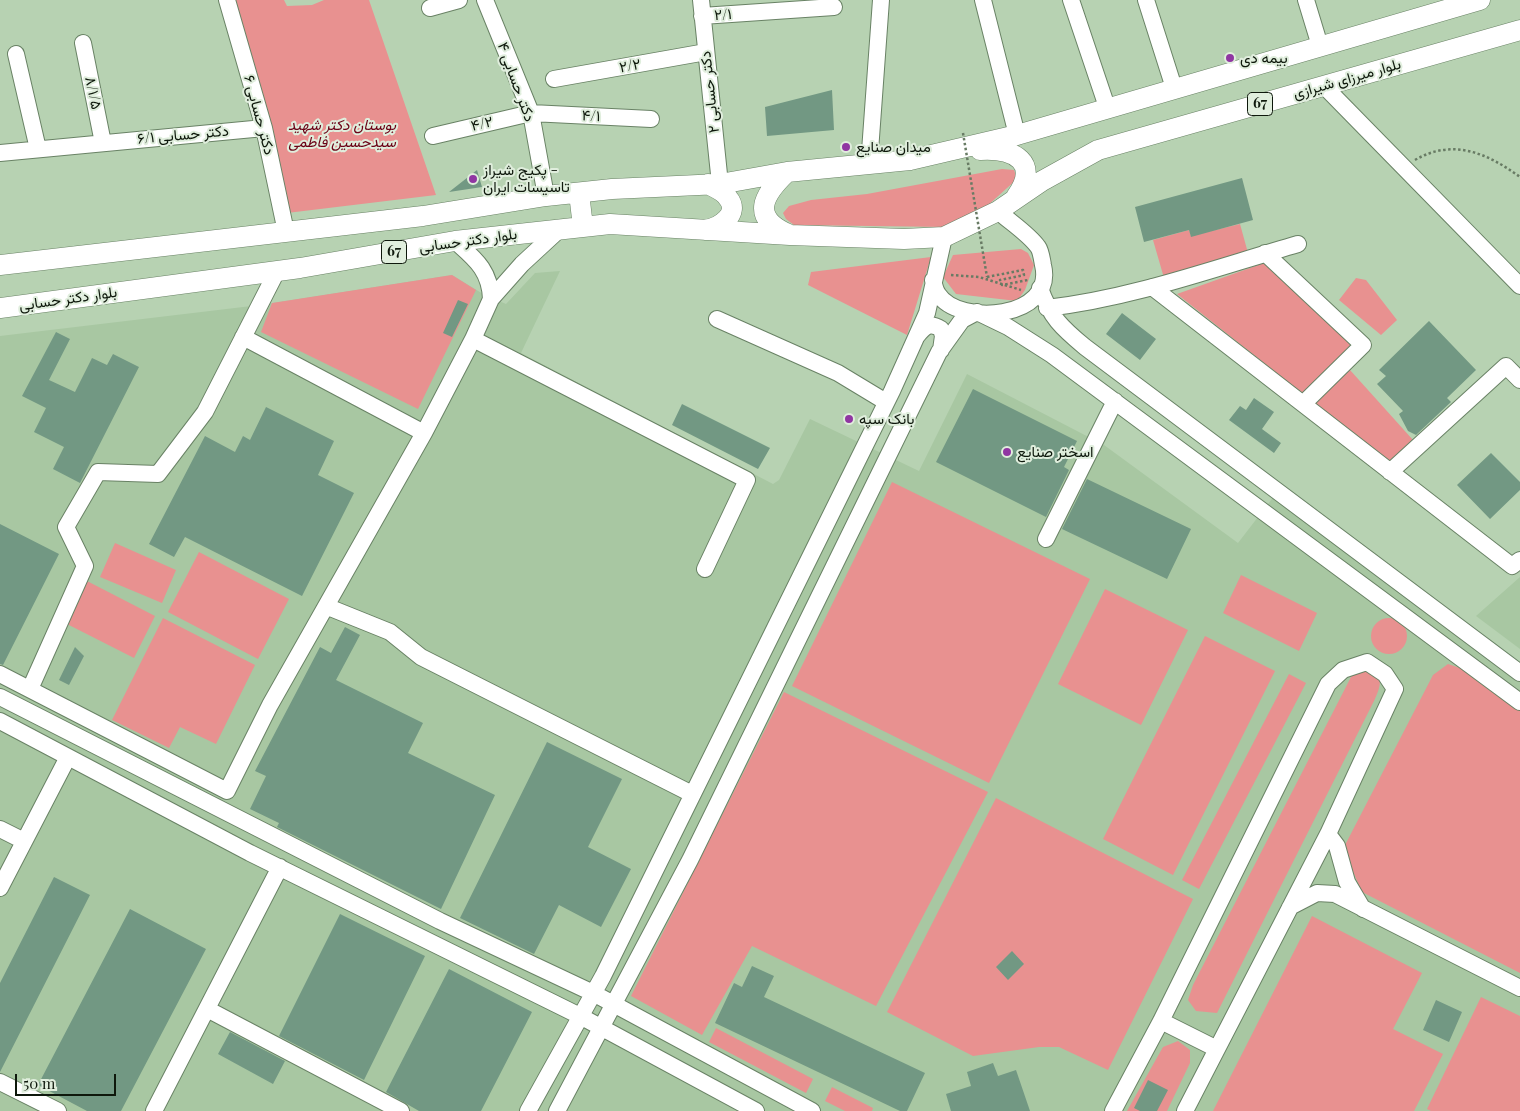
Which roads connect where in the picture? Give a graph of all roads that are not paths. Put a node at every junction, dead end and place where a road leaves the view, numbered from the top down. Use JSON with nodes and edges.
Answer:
{"nodes":[{"id":1,"x":227,"y":0,"type":"edge"},
{"id":2,"x":459,"y":0,"type":"edge"},
{"id":3,"x":485,"y":0,"type":"edge"},
{"id":4,"x":881,"y":0,"type":"edge"},
{"id":5,"x":983,"y":0,"type":"edge"},
{"id":6,"x":1071,"y":0,"type":"edge"},
{"id":7,"x":1146,"y":0,"type":"edge"},
{"id":8,"x":1306,"y":0,"type":"edge"},
{"id":9,"x":1480,"y":0,"type":"edge"},
{"id":10,"x":834,"y":7,"type":"dead end"},
{"id":11,"x":430,"y":8,"type":"dead end"},
{"id":12,"x":702,"y":8,"type":"edge"},
{"id":13,"x":1520,"y":30,"type":"edge"},
{"id":14,"x":83,"y":43,"type":"dead end"},
{"id":15,"x":1320,"y":46,"type":"junction"},
{"id":16,"x":706,"y":52,"type":"junction"},
{"id":17,"x":16,"y":54,"type":"dead end"},
{"id":18,"x":554,"y":80,"type":"dead end"},
{"id":19,"x":1324,"y":86,"type":"junction"},
{"id":20,"x":1174,"y":88,"type":"junction"},
{"id":21,"x":1107,"y":108,"type":"junction"},
{"id":22,"x":531,"y":113,"type":"junction"},
{"id":23,"x":651,"y":119,"type":"dead end"},
{"id":24,"x":264,"y":128,"type":"junction"},
{"id":25,"x":1017,"y":134,"type":"junction"},
{"id":26,"x":432,"y":136,"type":"dead end"},
{"id":27,"x":103,"y":143,"type":"junction"},
{"id":28,"x":38,"y":149,"type":"junction"},
{"id":29,"x":951,"y":151,"type":"junction"},
{"id":30,"x":0,"y":153,"type":"edge"},
{"id":31,"x":869,"y":165,"type":"junction"},
{"id":32,"x":788,"y":172,"type":"junction"},
{"id":33,"x":714,"y":184,"type":"junction"},
{"id":34,"x":579,"y":193,"type":"junction"},
{"id":35,"x":546,"y":196,"type":"junction"},
{"id":36,"x":1005,"y":207,"type":"junction"},
{"id":37,"x":583,"y":227,"type":"junction"},
{"id":38,"x":560,"y":228,"type":"junction"},
{"id":39,"x":701,"y":231,"type":"junction"},
{"id":40,"x":286,"y":232,"type":"junction"},
{"id":41,"x":790,"y":235,"type":"junction"},
{"id":42,"x":944,"y":237,"type":"junction"},
{"id":43,"x":455,"y":241,"type":"junction"},
{"id":44,"x":1298,"y":244,"type":"dead end"},
{"id":45,"x":1265,"y":253,"type":"junction"},
{"id":46,"x":0,"y":265,"type":"edge"},
{"id":47,"x":277,"y":271,"type":"junction"},
{"id":48,"x":934,"y":276,"type":"junction"},
{"id":49,"x":1031,"y":286,"type":"junction"},
{"id":50,"x":1520,"y":286,"type":"edge"},
{"id":51,"x":1152,"y":287,"type":"junction"},
{"id":52,"x":491,"y":299,"type":"junction"},
{"id":53,"x":0,"y":308,"type":"edge"},
{"id":54,"x":1047,"y":308,"type":"junction"},
{"id":55,"x":977,"y":312,"type":"junction"},
{"id":56,"x":717,"y":319,"type":"dead end"},
{"id":57,"x":243,"y":337,"type":"junction"},
{"id":58,"x":473,"y":338,"type":"junction"},
{"id":59,"x":915,"y":339,"type":"junction"},
{"id":60,"x":941,"y":350,"type":"junction"},
{"id":61,"x":1520,"y":380,"type":"edge"},
{"id":62,"x":889,"y":397,"type":"junction"},
{"id":63,"x":915,"y":401,"type":"junction"},
{"id":64,"x":1115,"y":401,"type":"junction"},
{"id":65,"x":1303,"y":404,"type":"junction"},
{"id":66,"x":424,"y":432,"type":"junction"},
{"id":67,"x":1390,"y":472,"type":"junction"},
{"id":68,"x":1046,"y":539,"type":"dead end"},
{"id":69,"x":1520,"y":560,"type":"edge"},
{"id":70,"x":705,"y":569,"type":"dead end"},
{"id":71,"x":328,"y":607,"type":"junction"},
{"id":72,"x":1520,"y":673,"type":"edge"},
{"id":73,"x":0,"y":674,"type":"edge"},
{"id":74,"x":30,"y":689,"type":"junction"},
{"id":75,"x":0,"y":697,"type":"edge"},
{"id":76,"x":1520,"y":702,"type":"edge"},
{"id":77,"x":0,"y":721,"type":"edge"},
{"id":78,"x":68,"y":757,"type":"junction"},
{"id":79,"x":692,"y":794,"type":"junction"},
{"id":80,"x":0,"y":830,"type":"edge"},
{"id":81,"x":1328,"y":834,"type":"junction"},
{"id":82,"x":24,"y":841,"type":"junction"},
{"id":83,"x":280,"y":867,"type":"junction"},
{"id":84,"x":0,"y":888,"type":"edge"},
{"id":85,"x":1290,"y":907,"type":"junction"},
{"id":86,"x":1363,"y":908,"type":"junction"},
{"id":87,"x":1520,"y":988,"type":"edge"},
{"id":88,"x":592,"y":993,"type":"junction"},
{"id":89,"x":613,"y":1005,"type":"junction"},
{"id":90,"x":207,"y":1009,"type":"junction"},
{"id":91,"x":580,"y":1016,"type":"junction"},
{"id":92,"x":1160,"y":1021,"type":"junction"},
{"id":93,"x":601,"y":1028,"type":"junction"},
{"id":94,"x":1217,"y":1050,"type":"junction"},
{"id":95,"x":0,"y":1082,"type":"edge"},
{"id":96,"x":58,"y":1111,"type":"edge"},
{"id":97,"x":154,"y":1111,"type":"edge"},
{"id":98,"x":401,"y":1111,"type":"edge"},
{"id":99,"x":528,"y":1111,"type":"edge"},
{"id":100,"x":557,"y":1111,"type":"edge"},
{"id":101,"x":756,"y":1111,"type":"edge"},
{"id":102,"x":812,"y":1111,"type":"edge"},
{"id":103,"x":1113,"y":1111,"type":"edge"},
{"id":104,"x":1185,"y":1111,"type":"edge"}],
"edges":[{"from":1,"to":24,"type":"street","name":"۶ دکتر حسابی"},
{"from":2,"to":11,"type":"street"},
{"from":3,"to":22,"type":"street","name":"دکتر حسابی ۴"},
{"from":4,"to":31,"type":"street"},
{"from":5,"to":25,"type":"street"},
{"from":6,"to":21,"type":"street"},
{"from":7,"to":20,"type":"street"},
{"from":8,"to":15,"type":"street"},
{"from":9,"to":15,"type":"main road","number":"67"},
{"from":10,"to":12,"type":"street","name":"۲/۱"},
{"from":12,"to":16,"type":"street","name":"دکتر حسابی ۲"},
{"from":13,"to":19,"type":"main road","name":"بلوار میرزای شیرازی","number":"67"},
{"from":14,"to":27,"type":"street","name":"۸/۱/۵"},
{"from":15,"to":20,"type":"main road","number":"67"},
{"from":16,"to":18,"type":"street","name":"۲/۲"},
{"from":16,"to":33,"type":"street","name":"دکتر حسابی ۲"},
{"from":17,"to":28,"type":"street"},
{"from":19,"to":36,"type":"main road","name":"بلوار میرزای شیرازی","number":"67"},
{"from":19,"to":50,"type":"street"},
{"from":20,"to":21,"type":"main road","number":"67"},
{"from":21,"to":25,"type":"main road","number":"67"},
{"from":22,"to":23,"type":"street","name":"۴/۱"},
{"from":22,"to":26,"type":"street","name":"۴/۲"},
{"from":22,"to":35,"type":"street","name":"دکتر حسابی ۴"},
{"from":24,"to":27,"type":"street","name":"۶/۱ دکتر حسابی"},
{"from":24,"to":40,"type":"street","name":"۶ دکتر حسابی"},
{"from":25,"to":29,"type":"main road","number":"67"},
{"from":27,"to":28,"type":"street","name":"۶/۱ دکتر حسابی"},
{"from":28,"to":30,"type":"street","name":"۶/۱ دکتر حسابی"},
{"from":29,"to":31,"type":"main road","number":"67"},
{"from":29,"to":36,"type":"main road"},
{"from":31,"to":32,"type":"main road","number":"67"},
{"from":32,"to":33,"type":"main road","number":"67"},
{"from":32,"to":41,"type":"main road"},
{"from":33,"to":34,"type":"main road","name":"بلوار دکتر حسابی","number":"67"},
{"from":33,"to":39,"type":"main road"},
{"from":34,"to":35,"type":"main road","name":"بلوار دکتر حسابی","number":"67"},
{"from":34,"to":37,"type":"main road"},
{"from":35,"to":40,"type":"main road","name":"بلوار دکتر حسابی","number":"67"},
{"from":36,"to":42,"type":"main road","number":"67"},
{"from":36,"to":49,"type":"street"},
{"from":37,"to":38,"type":"main road","name":"بلوار دکتر حسابی","number":"67"},
{"from":37,"to":39,"type":"main road","name":"بلوار دکتر حسابی","number":"67"},
{"from":38,"to":43,"type":"main road","name":"بلوار دکتر حسابی","number":"67"},
{"from":38,"to":52,"type":"street"},
{"from":39,"to":41,"type":"main road","name":"بلوار دکتر حسابی","number":"67"},
{"from":40,"to":46,"type":"main road","name":"بلوار دکتر حسابی","number":"67"},
{"from":41,"to":42,"type":"main road","number":"67"},
{"from":42,"to":48,"type":"street"},
{"from":43,"to":47,"type":"main road","name":"بلوار دکتر حسابی","number":"67"},
{"from":43,"to":52,"type":"street"},
{"from":44,"to":45,"type":"street"},
{"from":45,"to":51,"type":"street"},
{"from":45,"to":65,"type":"street"},
{"from":47,"to":53,"type":"main road","name":"بلوار دکتر حسابی","number":"67"},
{"from":47,"to":57,"type":"street"},
{"from":48,"to":55,"type":"street"},
{"from":48,"to":59,"type":"street"},
{"from":49,"to":54,"type":"street"},
{"from":49,"to":55,"type":"street"},
{"from":51,"to":54,"type":"street"},
{"from":51,"to":65,"type":"street"},
{"from":52,"to":58,"type":"street"},
{"from":54,"to":72,"type":"street"},
{"from":55,"to":60,"type":"street"},
{"from":55,"to":64,"type":"street"},
{"from":56,"to":62,"type":"street"},
{"from":57,"to":66,"type":"street"},
{"from":57,"to":74,"type":"street"},
{"from":58,"to":66,"type":"street"},
{"from":58,"to":70,"type":"street"},
{"from":59,"to":60,"type":"street"},
{"from":59,"to":62,"type":"street"},
{"from":60,"to":63,"type":"street"},
{"from":61,"to":67,"type":"street"},
{"from":62,"to":63,"type":"street"},
{"from":62,"to":79,"type":"street"},
{"from":63,"to":89,"type":"street"},
{"from":64,"to":68,"type":"street"},
{"from":64,"to":76,"type":"street"},
{"from":65,"to":67,"type":"street"},
{"from":66,"to":71,"type":"street"},
{"from":67,"to":69,"type":"street"},
{"from":71,"to":74,"type":"street"},
{"from":71,"to":79,"type":"street"},
{"from":73,"to":74,"type":"street"},
{"from":75,"to":88,"type":"street"},
{"from":77,"to":78,"type":"street"},
{"from":78,"to":82,"type":"street"},
{"from":78,"to":83,"type":"street"},
{"from":79,"to":88,"type":"street"},
{"from":80,"to":82,"type":"street"},
{"from":81,"to":85,"type":"street"},
{"from":81,"to":86,"type":"street"},
{"from":81,"to":92,"type":"street"},
{"from":82,"to":84,"type":"street"},
{"from":83,"to":90,"type":"street"},
{"from":83,"to":91,"type":"street"},
{"from":85,"to":86,"type":"street"},
{"from":85,"to":94,"type":"street"},
{"from":86,"to":87,"type":"street"},
{"from":88,"to":89,"type":"street"},
{"from":88,"to":91,"type":"street"},
{"from":89,"to":93,"type":"street"},
{"from":89,"to":102,"type":"street"},
{"from":90,"to":97,"type":"street"},
{"from":90,"to":98,"type":"street"},
{"from":91,"to":93,"type":"street"},
{"from":91,"to":99,"type":"street"},
{"from":92,"to":94,"type":"street"},
{"from":92,"to":103,"type":"street"},
{"from":93,"to":100,"type":"street"},
{"from":93,"to":101,"type":"street"},
{"from":94,"to":104,"type":"street"},
{"from":95,"to":96,"type":"street"}]}
